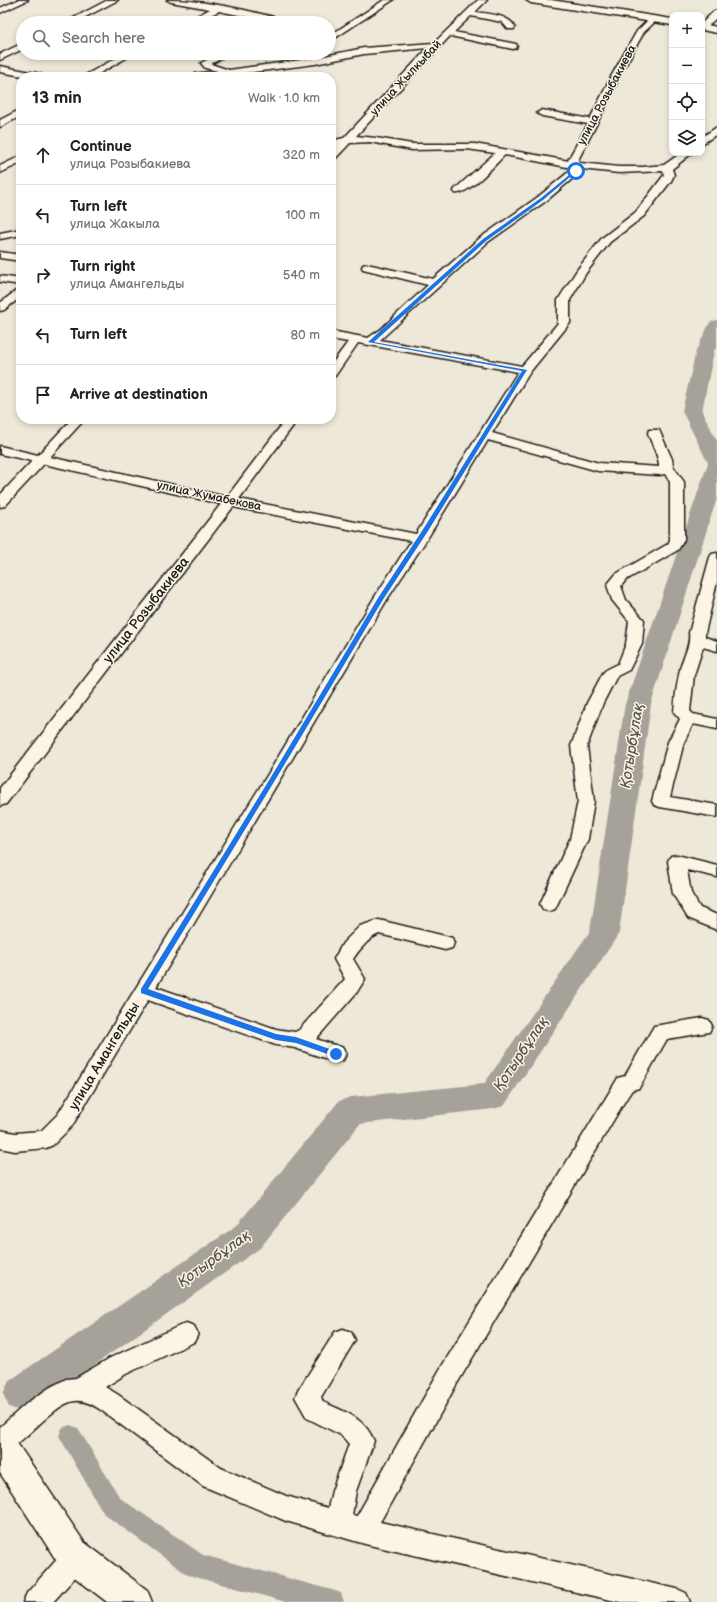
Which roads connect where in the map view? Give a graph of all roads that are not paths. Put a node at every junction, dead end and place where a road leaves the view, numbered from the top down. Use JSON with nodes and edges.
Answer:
{"nodes":[{"id":1,"x":24,"y":0,"type":"edge"},
{"id":2,"x":114,"y":0,"type":"edge"},
{"id":3,"x":171,"y":0,"type":"edge"},
{"id":4,"x":389,"y":0,"type":"edge"},
{"id":5,"x":483,"y":0,"type":"edge"},
{"id":6,"x":531,"y":0,"type":"edge"},
{"id":7,"x":217,"y":8,"type":"junction"},
{"id":8,"x":0,"y":11,"type":"edge"},
{"id":9,"x":468,"y":13,"type":"junction"},
{"id":10,"x":717,"y":13,"type":"edge"},
{"id":11,"x":82,"y":16,"type":"edge"},
{"id":12,"x":202,"y":16,"type":"edge"},
{"id":13,"x":257,"y":16,"type":"edge"},
{"id":14,"x":654,"y":20,"type":"junction"},
{"id":15,"x":669,"y":22,"type":"edge"},
{"id":16,"x":705,"y":24,"type":"edge"},
{"id":17,"x":511,"y":28,"type":"dead end"},
{"id":18,"x":705,"y":28,"type":"edge"},
{"id":19,"x":717,"y":30,"type":"edge"},
{"id":20,"x":448,"y":33,"type":"junction"},
{"id":21,"x":336,"y":35,"type":"edge"},
{"id":22,"x":436,"y":45,"type":"junction"},
{"id":23,"x":513,"y":46,"type":"dead end"},
{"id":24,"x":16,"y":49,"type":"edge"},
{"id":25,"x":0,"y":57,"type":"edge"},
{"id":26,"x":336,"y":57,"type":"edge"},
{"id":27,"x":118,"y":60,"type":"edge"},
{"id":28,"x":211,"y":60,"type":"edge"},
{"id":29,"x":320,"y":60,"type":"edge"},
{"id":30,"x":0,"y":68,"type":"edge"},
{"id":31,"x":235,"y":70,"type":"junction"},
{"id":32,"x":18,"y":72,"type":"edge"},
{"id":33,"x":95,"y":72,"type":"edge"},
{"id":34,"x":223,"y":72,"type":"edge"},
{"id":35,"x":542,"y":113,"type":"dead end"},
{"id":36,"x":16,"y":115,"type":"edge"},
{"id":37,"x":593,"y":122,"type":"junction"},
{"id":38,"x":0,"y":124,"type":"edge"},
{"id":39,"x":717,"y":130,"type":"edge"},
{"id":40,"x":705,"y":139,"type":"edge"},
{"id":41,"x":347,"y":141,"type":"junction"},
{"id":42,"x":336,"y":148,"type":"edge"},
{"id":43,"x":502,"y":152,"type":"junction"},
{"id":44,"x":683,"y":156,"type":"edge"},
{"id":45,"x":16,"y":162,"type":"edge"},
{"id":46,"x":577,"y":167,"type":"junction"},
{"id":47,"x":667,"y":168,"type":"junction"},
{"id":48,"x":0,"y":170,"type":"edge"},
{"id":49,"x":459,"y":191,"type":"dead end"},
{"id":50,"x":16,"y":233,"type":"edge"},
{"id":51,"x":0,"y":236,"type":"edge"},
{"id":52,"x":0,"y":254,"type":"edge"},
{"id":53,"x":16,"y":257,"type":"edge"},
{"id":54,"x":367,"y":267,"type":"dead end"},
{"id":55,"x":0,"y":279,"type":"edge"},
{"id":56,"x":16,"y":281,"type":"edge"},
{"id":57,"x":435,"y":283,"type":"junction"},
{"id":58,"x":16,"y":296,"type":"edge"},
{"id":59,"x":0,"y":308,"type":"edge"},
{"id":60,"x":336,"y":336,"type":"edge"},
{"id":61,"x":355,"y":340,"type":"junction"},
{"id":62,"x":370,"y":342,"type":"junction"},
{"id":63,"x":336,"y":367,"type":"edge"},
{"id":64,"x":525,"y":370,"type":"junction"},
{"id":65,"x":74,"y":424,"type":"edge"},
{"id":66,"x":288,"y":424,"type":"edge"},
{"id":67,"x":654,"y":433,"type":"dead end"},
{"id":68,"x":484,"y":435,"type":"junction"},
{"id":69,"x":0,"y":450,"type":"edge"},
{"id":70,"x":41,"y":458,"type":"junction"},
{"id":71,"x":667,"y":469,"type":"junction"},
{"id":72,"x":231,"y":502,"type":"junction"},
{"id":73,"x":0,"y":503,"type":"edge"},
{"id":74,"x":420,"y":539,"type":"junction"},
{"id":75,"x":717,"y":558,"type":"edge"},
{"id":76,"x":698,"y":640,"type":"junction"},
{"id":77,"x":717,"y":646,"type":"edge"},
{"id":78,"x":688,"y":718,"type":"junction"},
{"id":79,"x":717,"y":724,"type":"edge"},
{"id":80,"x":0,"y":800,"type":"edge"},
{"id":81,"x":717,"y":811,"type":"edge"},
{"id":82,"x":717,"y":871,"type":"edge"},
{"id":83,"x":549,"y":904,"type":"dead end"},
{"id":84,"x":717,"y":924,"type":"edge"},
{"id":85,"x":445,"y":942,"type":"dead end"},
{"id":86,"x":144,"y":991,"type":"junction"},
{"id":87,"x":702,"y":1026,"type":"dead end"},
{"id":88,"x":296,"y":1040,"type":"junction"},
{"id":89,"x":336,"y":1054,"type":"dead end"},
{"id":90,"x":0,"y":1138,"type":"edge"},
{"id":91,"x":186,"y":1334,"type":"dead end"},
{"id":92,"x":343,"y":1340,"type":"dead end"},
{"id":93,"x":79,"y":1389,"type":"junction"},
{"id":94,"x":0,"y":1444,"type":"edge"},
{"id":95,"x":338,"y":1522,"type":"junction"},
{"id":96,"x":365,"y":1531,"type":"junction"},
{"id":97,"x":76,"y":1557,"type":"junction"},
{"id":98,"x":36,"y":1602,"type":"edge"},
{"id":99,"x":135,"y":1602,"type":"edge"},
{"id":100,"x":677,"y":1602,"type":"edge"}],
"edges":[{"from":1,"to":8,"type":"street"},
{"from":2,"to":11,"type":"street"},
{"from":3,"to":7,"type":"street"},
{"from":4,"to":21,"type":"street"},
{"from":5,"to":9,"type":"street","name":"улица Жылкыбай"},
{"from":6,"to":14,"type":"main road"},
{"from":7,"to":12,"type":"street"},
{"from":7,"to":13,"type":"street"},
{"from":9,"to":17,"type":"street"},
{"from":9,"to":20,"type":"street","name":"улица Жылкыбай"},
{"from":10,"to":16,"type":"street"},
{"from":14,"to":15,"type":"main road"},
{"from":14,"to":37,"type":"street","name":"улица Розыбакиева"},
{"from":18,"to":19,"type":"main road"},
{"from":20,"to":22,"type":"street","name":"улица Жылкыбай"},
{"from":20,"to":23,"type":"street"},
{"from":22,"to":26,"type":"street"},
{"from":22,"to":41,"type":"street","name":"улица Жылкыбай"},
{"from":24,"to":25,"type":"street"},
{"from":27,"to":33,"type":"street"},
{"from":28,"to":31,"type":"street"},
{"from":29,"to":31,"type":"street"},
{"from":30,"to":32,"type":"street"},
{"from":31,"to":34,"type":"street"},
{"from":35,"to":37,"type":"street"},
{"from":36,"to":38,"type":"street"},
{"from":37,"to":46,"type":"street","name":"улица Розыбакиева"},
{"from":39,"to":40,"type":"street"},
{"from":41,"to":42,"type":"street"},
{"from":41,"to":43,"type":"street"},
{"from":43,"to":46,"type":"street"},
{"from":43,"to":49,"type":"street"},
{"from":44,"to":47,"type":"street"},
{"from":45,"to":48,"type":"street"},
{"from":46,"to":47,"type":"street"},
{"from":46,"to":57,"type":"street"},
{"from":47,"to":64,"type":"street","name":"улица Амангельды"},
{"from":50,"to":51,"type":"street"},
{"from":52,"to":53,"type":"street"},
{"from":54,"to":57,"type":"street"},
{"from":55,"to":56,"type":"street"},
{"from":57,"to":62,"type":"street"},
{"from":58,"to":59,"type":"street"},
{"from":60,"to":61,"type":"street"},
{"from":61,"to":62,"type":"street"},
{"from":61,"to":63,"type":"street"},
{"from":62,"to":64,"type":"street"},
{"from":64,"to":68,"type":"street","name":"улица Амангельды"},
{"from":65,"to":70,"type":"street"},
{"from":66,"to":72,"type":"street","name":"улица Розыбакиева"},
{"from":67,"to":71,"type":"street"},
{"from":68,"to":71,"type":"street"},
{"from":68,"to":74,"type":"street","name":"улица Амангельды"},
{"from":69,"to":70,"type":"street","name":"улица Жумабекова"},
{"from":70,"to":72,"type":"street","name":"улица Жумабекова"},
{"from":70,"to":73,"type":"street"},
{"from":71,"to":83,"type":"street"},
{"from":72,"to":74,"type":"street","name":"улица Жумабекова"},
{"from":72,"to":80,"type":"street","name":"улица Розыбакиева"},
{"from":74,"to":86,"type":"street","name":"улица Амангельды"},
{"from":75,"to":76,"type":"street"},
{"from":76,"to":77,"type":"street"},
{"from":76,"to":78,"type":"street"},
{"from":78,"to":79,"type":"street"},
{"from":78,"to":81,"type":"street"},
{"from":82,"to":84,"type":"street"},
{"from":85,"to":88,"type":"street"},
{"from":86,"to":88,"type":"street"},
{"from":86,"to":90,"type":"street","name":"улица Амангельды"},
{"from":87,"to":96,"type":"street"},
{"from":88,"to":89,"type":"street"},
{"from":91,"to":93,"type":"street"},
{"from":92,"to":95,"type":"street"},
{"from":93,"to":94,"type":"street"},
{"from":93,"to":95,"type":"street"},
{"from":94,"to":97,"type":"main road"},
{"from":95,"to":96,"type":"street"},
{"from":96,"to":100,"type":"street"},
{"from":97,"to":98,"type":"street"},
{"from":97,"to":99,"type":"main road"}]}
